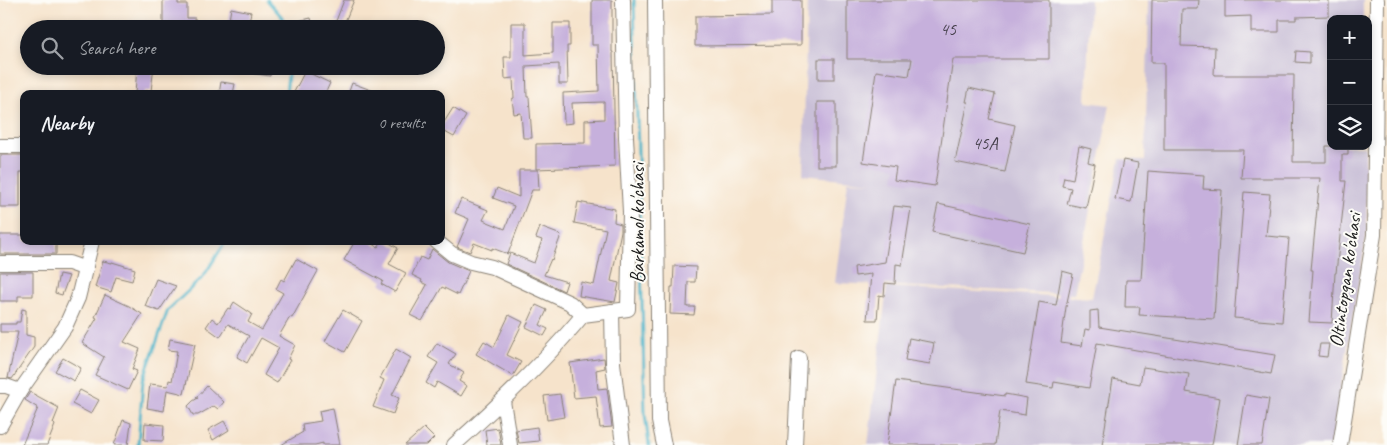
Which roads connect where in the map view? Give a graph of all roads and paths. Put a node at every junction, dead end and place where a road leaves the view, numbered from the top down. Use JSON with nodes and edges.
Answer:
{"nodes":[{"id":1,"x":623,"y":0,"type":"edge"},
{"id":2,"x":655,"y":0,"type":"edge"},
{"id":3,"x":1376,"y":0,"type":"edge"},
{"id":4,"x":0,"y":146,"type":"edge"},
{"id":5,"x":20,"y":146,"type":"edge"},
{"id":6,"x":91,"y":245,"type":"edge"},
{"id":7,"x":441,"y":245,"type":"edge"},
{"id":8,"x":0,"y":263,"type":"edge"},
{"id":9,"x":86,"y":269,"type":"junction"},
{"id":10,"x":612,"y":311,"type":"junction"},
{"id":11,"x":583,"y":315,"type":"junction"},
{"id":12,"x":799,"y":358,"type":"dead end"},
{"id":13,"x":0,"y":386,"type":"edge"},
{"id":14,"x":20,"y":391,"type":"junction"},
{"id":15,"x":503,"y":401,"type":"junction"},
{"id":16,"x":0,"y":426,"type":"edge"},
{"id":17,"x":454,"y":445,"type":"edge"},
{"id":18,"x":510,"y":445,"type":"edge"},
{"id":19,"x":623,"y":445,"type":"edge"},
{"id":20,"x":664,"y":445,"type":"edge"},
{"id":21,"x":795,"y":445,"type":"edge"},
{"id":22,"x":1340,"y":445,"type":"edge"}],
"edges":[{"from":1,"to":10,"type":"street"},
{"from":2,"to":20,"type":"street","name":"Barkamol ko'chasi"},
{"from":3,"to":22,"type":"street","name":"Oltintopgan ko'chasi"},
{"from":4,"to":5,"type":"street"},
{"from":6,"to":9,"type":"street"},
{"from":7,"to":11,"type":"street"},
{"from":8,"to":9,"type":"street"},
{"from":9,"to":14,"type":"street"},
{"from":10,"to":11,"type":"street"},
{"from":10,"to":19,"type":"street"},
{"from":11,"to":15,"type":"street"},
{"from":12,"to":21,"type":"street"},
{"from":13,"to":14,"type":"street"},
{"from":14,"to":16,"type":"street"},
{"from":15,"to":17,"type":"street"},
{"from":15,"to":18,"type":"street"}]}
